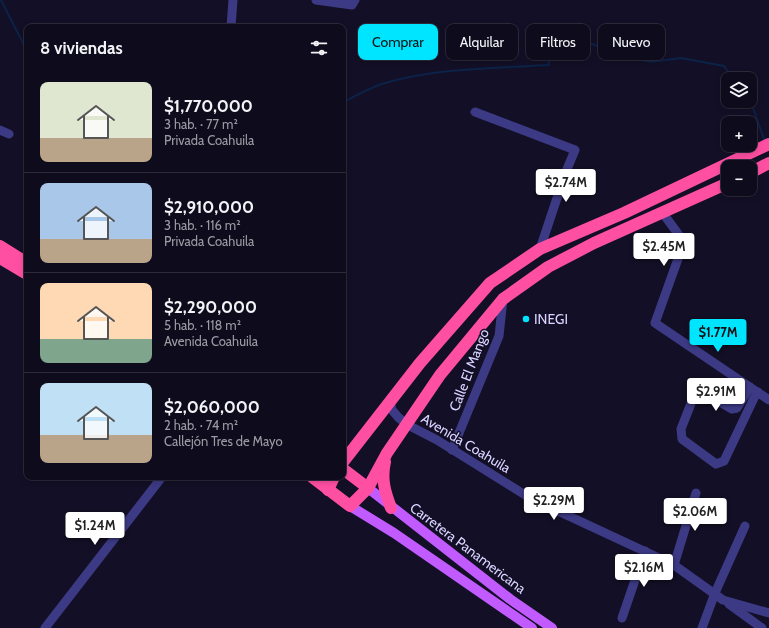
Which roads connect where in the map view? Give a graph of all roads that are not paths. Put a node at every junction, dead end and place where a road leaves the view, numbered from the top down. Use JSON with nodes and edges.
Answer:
{"nodes":[{"id":1,"x":233,"y":0,"type":"edge"},
{"id":2,"x":316,"y":0,"type":"edge"},
{"id":3,"x":348,"y":2,"type":"edge"},
{"id":4,"x":231,"y":24,"type":"edge"},
{"id":5,"x":475,"y":112,"type":"dead end"},
{"id":6,"x":0,"y":130,"type":"edge"},
{"id":7,"x":9,"y":134,"type":"dead end"},
{"id":8,"x":769,"y":144,"type":"edge"},
{"id":9,"x":769,"y":163,"type":"edge"},
{"id":10,"x":757,"y":169,"type":"edge"},
{"id":11,"x":721,"y":185,"type":"edge"},
{"id":12,"x":662,"y":212,"type":"junction"},
{"id":13,"x":0,"y":246,"type":"edge"},
{"id":14,"x":540,"y":249,"type":"junction"},
{"id":15,"x":0,"y":258,"type":"edge"},
{"id":16,"x":24,"y":261,"type":"edge"},
{"id":17,"x":24,"y":272,"type":"edge"},
{"id":18,"x":503,"y":299,"type":"junction"},
{"id":19,"x":750,"y":387,"type":"junction"},
{"id":20,"x":758,"y":392,"type":"junction"},
{"id":21,"x":769,"y":400,"type":"edge"},
{"id":22,"x":390,"y":402,"type":"junction"},
{"id":23,"x":406,"y":424,"type":"junction"},
{"id":24,"x":364,"y":436,"type":"junction"},
{"id":25,"x":346,"y":445,"type":"edge"},
{"id":26,"x":452,"y":450,"type":"junction"},
{"id":27,"x":387,"y":452,"type":"junction"},
{"id":28,"x":346,"y":458,"type":"edge"},
{"id":29,"x":346,"y":471,"type":"edge"},
{"id":30,"x":160,"y":480,"type":"edge"},
{"id":31,"x":316,"y":480,"type":"edge"},
{"id":32,"x":333,"y":480,"type":"edge"},
{"id":33,"x":368,"y":488,"type":"junction"},
{"id":34,"x":328,"y":490,"type":"junction"},
{"id":35,"x":696,"y":493,"type":"dead end"},
{"id":36,"x":350,"y":506,"type":"junction"},
{"id":37,"x":391,"y":508,"type":"junction"},
{"id":38,"x":745,"y":526,"type":"dead end"},
{"id":39,"x":645,"y":551,"type":"junction"},
{"id":40,"x":674,"y":565,"type":"junction"},
{"id":41,"x":715,"y":593,"type":"junction"},
{"id":42,"x":723,"y":600,"type":"junction"},
{"id":43,"x":769,"y":612,"type":"edge"},
{"id":44,"x":622,"y":618,"type":"dead end"},
{"id":45,"x":45,"y":628,"type":"edge"},
{"id":46,"x":532,"y":628,"type":"edge"},
{"id":47,"x":552,"y":628,"type":"edge"},
{"id":48,"x":702,"y":628,"type":"edge"},
{"id":49,"x":762,"y":628,"type":"edge"}],
"edges":[{"from":1,"to":4,"type":"street"},
{"from":2,"to":3,"type":"street"},
{"from":5,"to":14,"type":"street"},
{"from":6,"to":7,"type":"street"},
{"from":8,"to":14,"type":"highway"},
{"from":9,"to":10,"type":"highway"},
{"from":11,"to":12,"type":"highway"},
{"from":12,"to":18,"type":"highway"},
{"from":12,"to":19,"type":"street"},
{"from":13,"to":16,"type":"highway"},
{"from":14,"to":22,"type":"highway"},
{"from":15,"to":17,"type":"highway"},
{"from":18,"to":23,"type":"highway"},
{"from":18,"to":26,"type":"street","name":"Calle El Mango"},
{"from":19,"to":20,"type":"street"},
{"from":19,"to":20,"type":"street"},
{"from":20,"to":21,"type":"street"},
{"from":22,"to":23,"type":"street","name":"Avenida Coahuila"},
{"from":22,"to":24,"type":"highway"},
{"from":23,"to":26,"type":"street","name":"Avenida Coahuila"},
{"from":23,"to":27,"type":"highway"},
{"from":24,"to":25,"type":"highway"},
{"from":24,"to":28,"type":"highway"},
{"from":26,"to":39,"type":"street","name":"Avenida Coahuila"},
{"from":27,"to":33,"type":"highway"},
{"from":27,"to":37,"type":"highway"},
{"from":29,"to":33,"type":"highway"},
{"from":30,"to":45,"type":"street"},
{"from":31,"to":34,"type":"highway"},
{"from":32,"to":34,"type":"highway"},
{"from":33,"to":36,"type":"highway"},
{"from":33,"to":37,"type":"main road","name":"Carretera Panamericana"},
{"from":34,"to":36,"type":"highway"},
{"from":35,"to":40,"type":"street"},
{"from":36,"to":46,"type":"main road","name":"Carretera Panamericana"},
{"from":37,"to":47,"type":"main road","name":"Carretera Panamericana"},
{"from":38,"to":41,"type":"street"},
{"from":39,"to":40,"type":"street","name":"Avenida Coahuila"},
{"from":39,"to":44,"type":"street"},
{"from":40,"to":41,"type":"street","name":"Avenida Coahuila"},
{"from":41,"to":42,"type":"street","name":"Avenida Coahuila"},
{"from":41,"to":48,"type":"street"},
{"from":42,"to":43,"type":"street","name":"Avenida Coahuila"},
{"from":42,"to":49,"type":"street"}]}
